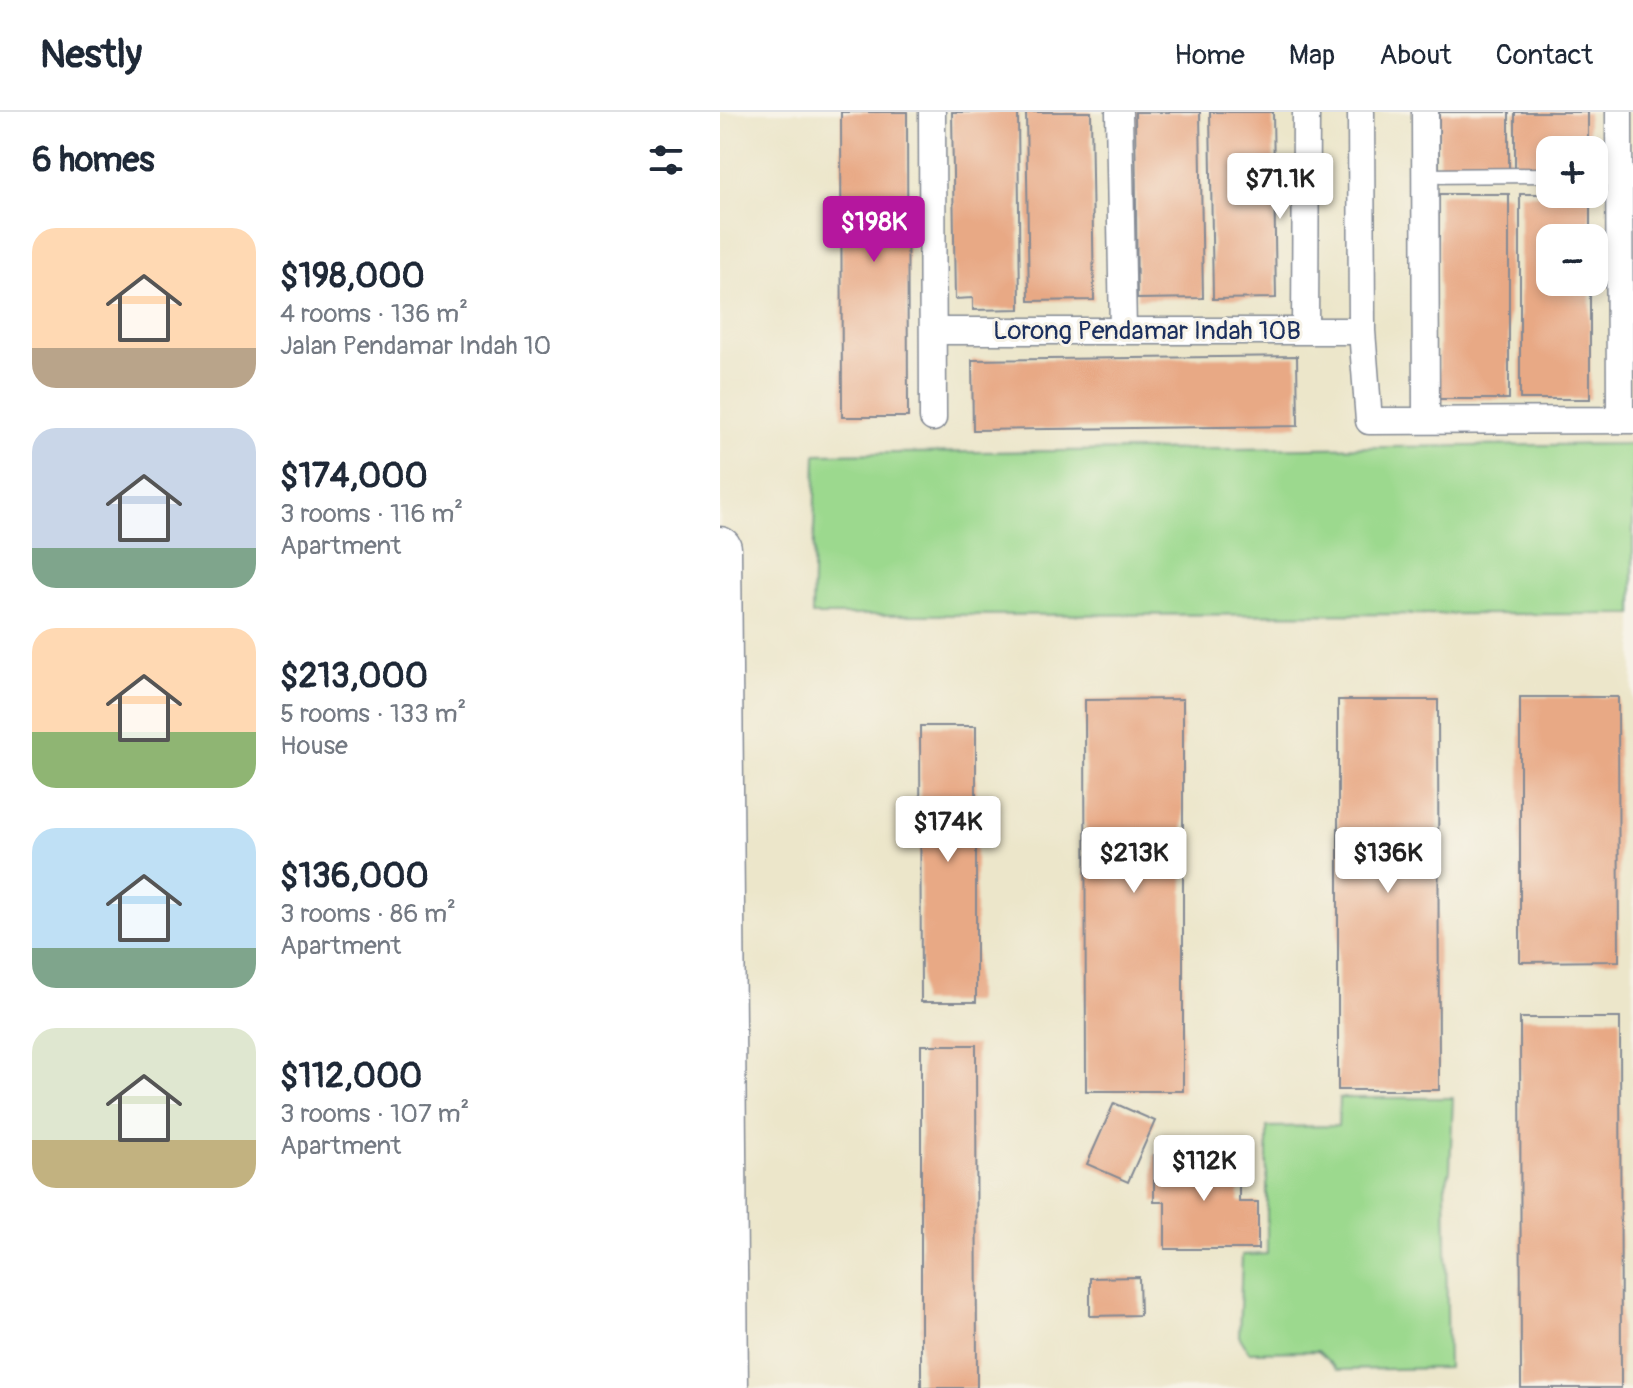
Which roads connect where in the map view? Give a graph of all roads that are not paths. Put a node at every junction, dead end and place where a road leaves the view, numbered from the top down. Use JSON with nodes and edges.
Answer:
{"nodes":[{"id":1,"x":932,"y":112,"type":"edge"},
{"id":2,"x":1119,"y":112,"type":"edge"},
{"id":3,"x":1306,"y":112,"type":"edge"},
{"id":4,"x":1361,"y":112,"type":"edge"},
{"id":5,"x":1425,"y":112,"type":"edge"},
{"id":6,"x":1619,"y":112,"type":"edge"},
{"id":7,"x":1536,"y":175,"type":"edge"},
{"id":8,"x":1615,"y":175,"type":"edge"},
{"id":9,"x":1425,"y":176,"type":"junction"},
{"id":10,"x":933,"y":331,"type":"junction"},
{"id":11,"x":1123,"y":331,"type":"junction"},
{"id":12,"x":1305,"y":331,"type":"junction"},
{"id":13,"x":1362,"y":331,"type":"junction"},
{"id":14,"x":933,"y":418,"type":"dead end"},
{"id":15,"x":1426,"y":420,"type":"junction"},
{"id":16,"x":1627,"y":420,"type":"edge"},
{"id":17,"x":720,"y":548,"type":"edge"},
{"id":18,"x":727,"y":1388,"type":"edge"}],
"edges":[{"from":1,"to":10,"type":"street"},
{"from":2,"to":11,"type":"street"},
{"from":3,"to":12,"type":"street"},
{"from":4,"to":13,"type":"street"},
{"from":5,"to":9,"type":"street"},
{"from":6,"to":8,"type":"street"},
{"from":7,"to":9,"type":"lane"},
{"from":8,"to":16,"type":"street"},
{"from":9,"to":15,"type":"street"},
{"from":10,"to":11,"type":"street","name":"Lorong Pendamar Indah 10B"},
{"from":10,"to":14,"type":"street"},
{"from":11,"to":12,"type":"street","name":"Lorong Pendamar Indah 10B"},
{"from":12,"to":13,"type":"street","name":"Lorong Pendamar Indah 10B"},
{"from":13,"to":15,"type":"street"},
{"from":15,"to":16,"type":"street"},
{"from":17,"to":18,"type":"main road"}]}
